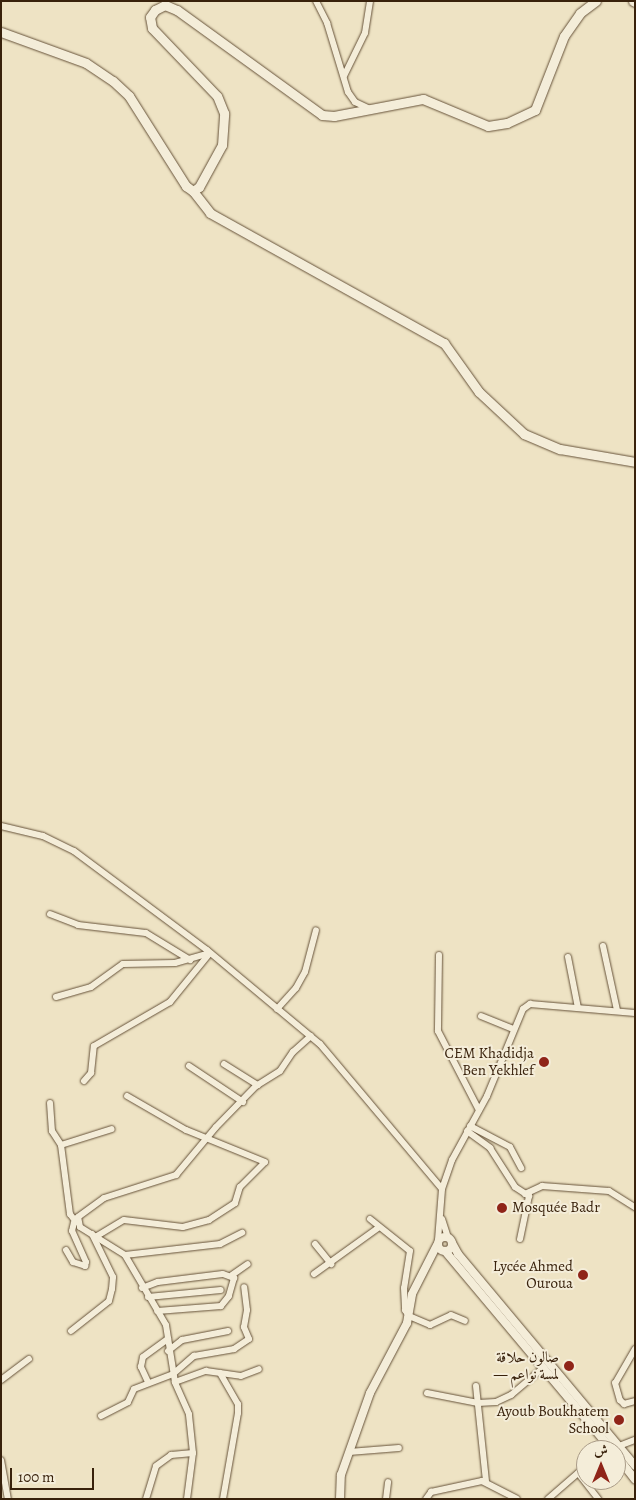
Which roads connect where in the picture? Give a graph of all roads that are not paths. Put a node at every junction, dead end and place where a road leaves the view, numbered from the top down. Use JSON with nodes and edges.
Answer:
{"nodes":[{"id":1,"x":316,"y":1,"type":"edge"},
{"id":2,"x":370,"y":1,"type":"edge"},
{"id":3,"x":596,"y":1,"type":"edge"},
{"id":4,"x":1,"y":32,"type":"edge"},
{"id":5,"x":344,"y":76,"type":"junction"},
{"id":6,"x":370,"y":109,"type":"junction"},
{"id":7,"x":193,"y":191,"type":"junction"},
{"id":8,"x":635,"y":462,"type":"edge"},
{"id":9,"x":1,"y":826,"type":"edge"},
{"id":10,"x":50,"y":914,"type":"dead end"},
{"id":11,"x":316,"y":930,"type":"dead end"},
{"id":12,"x":603,"y":946,"type":"dead end"},
{"id":13,"x":210,"y":953,"type":"junction"},
{"id":14,"x":439,"y":955,"type":"dead end"},
{"id":15,"x":568,"y":957,"type":"dead end"},
{"id":16,"x":191,"y":961,"type":"junction"},
{"id":17,"x":56,"y":997,"type":"dead end"},
{"id":18,"x":578,"y":1008,"type":"junction"},
{"id":19,"x":277,"y":1009,"type":"junction"},
{"id":20,"x":617,"y":1010,"type":"junction"},
{"id":21,"x":635,"y":1013,"type":"edge"},
{"id":22,"x":481,"y":1016,"type":"dead end"},
{"id":23,"x":514,"y":1029,"type":"junction"},
{"id":24,"x":311,"y":1036,"type":"junction"},
{"id":25,"x":224,"y":1064,"type":"dead end"},
{"id":26,"x":189,"y":1066,"type":"dead end"},
{"id":27,"x":84,"y":1081,"type":"dead end"},
{"id":28,"x":258,"y":1085,"type":"junction"},
{"id":29,"x":127,"y":1096,"type":"dead end"},
{"id":30,"x":243,"y":1102,"type":"junction"},
{"id":31,"x":50,"y":1103,"type":"dead end"},
{"id":32,"x":479,"y":1110,"type":"junction"},
{"id":33,"x":112,"y":1129,"type":"dead end"},
{"id":34,"x":468,"y":1129,"type":"junction"},
{"id":35,"x":206,"y":1138,"type":"junction"},
{"id":36,"x":61,"y":1145,"type":"junction"},
{"id":37,"x":521,"y":1168,"type":"dead end"},
{"id":38,"x":442,"y":1190,"type":"junction"},
{"id":39,"x":525,"y":1194,"type":"junction"},
{"id":40,"x":635,"y":1207,"type":"edge"},
{"id":41,"x":441,"y":1218,"type":"junction"},
{"id":42,"x":370,"y":1219,"type":"dead end"},
{"id":43,"x":75,"y":1222,"type":"junction"},
{"id":44,"x":378,"y":1228,"type":"junction"},
{"id":45,"x":242,"y":1234,"type":"dead end"},
{"id":46,"x":94,"y":1235,"type":"junction"},
{"id":47,"x":520,"y":1239,"type":"dead end"},
{"id":48,"x":450,"y":1240,"type":"junction"},
{"id":49,"x":438,"y":1242,"type":"junction"},
{"id":50,"x":315,"y":1244,"type":"dead end"},
{"id":51,"x":66,"y":1250,"type":"dead end"},
{"id":52,"x":444,"y":1251,"type":"junction"},
{"id":53,"x":125,"y":1255,"type":"junction"},
{"id":54,"x":428,"y":1262,"type":"junction"},
{"id":55,"x":248,"y":1264,"type":"dead end"},
{"id":56,"x":330,"y":1264,"type":"junction"},
{"id":57,"x":314,"y":1274,"type":"dead end"},
{"id":58,"x":232,"y":1275,"type":"junction"},
{"id":59,"x":244,"y":1287,"type":"dead end"},
{"id":60,"x":142,"y":1288,"type":"junction"},
{"id":61,"x":221,"y":1290,"type":"dead end"},
{"id":62,"x":148,"y":1297,"type":"junction"},
{"id":63,"x":157,"y":1311,"type":"junction"},
{"id":64,"x":409,"y":1316,"type":"junction"},
{"id":65,"x":465,"y":1321,"type":"dead end"},
{"id":66,"x":71,"y":1331,"type":"dead end"},
{"id":67,"x":228,"y":1331,"type":"dead end"},
{"id":68,"x":168,"y":1339,"type":"junction"},
{"id":69,"x":635,"y":1348,"type":"edge"},
{"id":70,"x":168,"y":1351,"type":"junction"},
{"id":71,"x":29,"y":1359,"type":"dead end"},
{"id":72,"x":544,"y":1367,"type":"junction"},
{"id":73,"x":259,"y":1369,"type":"dead end"},
{"id":74,"x":174,"y":1374,"type":"junction"},
{"id":75,"x":220,"y":1374,"type":"junction"},
{"id":76,"x":1,"y":1380,"type":"edge"},
{"id":77,"x":148,"y":1382,"type":"junction"},
{"id":78,"x":175,"y":1382,"type":"junction"},
{"id":79,"x":476,"y":1386,"type":"dead end"},
{"id":80,"x":427,"y":1393,"type":"dead end"},
{"id":81,"x":635,"y":1401,"type":"edge"},
{"id":82,"x":478,"y":1403,"type":"junction"},
{"id":83,"x":101,"y":1416,"type":"dead end"},
{"id":84,"x":606,"y":1440,"type":"edge"},
{"id":85,"x":606,"y":1440,"type":"edge"},
{"id":86,"x":399,"y":1448,"type":"dead end"},
{"id":87,"x":349,"y":1452,"type":"junction"},
{"id":88,"x":193,"y":1453,"type":"junction"},
{"id":89,"x":1,"y":1460,"type":"edge"},
{"id":90,"x":626,"y":1468,"type":"edge"},
{"id":91,"x":576,"y":1475,"type":"edge"},
{"id":92,"x":635,"y":1479,"type":"edge"},
{"id":93,"x":486,"y":1481,"type":"junction"},
{"id":94,"x":388,"y":1482,"type":"dead end"},
{"id":95,"x":147,"y":1496,"type":"edge"},
{"id":96,"x":510,"y":1497,"type":"edge"},
{"id":97,"x":8,"y":1499,"type":"edge"},
{"id":98,"x":141,"y":1499,"type":"edge"},
{"id":99,"x":187,"y":1499,"type":"edge"},
{"id":100,"x":223,"y":1499,"type":"edge"},
{"id":101,"x":340,"y":1499,"type":"edge"},
{"id":102,"x":386,"y":1499,"type":"edge"},
{"id":103,"x":426,"y":1499,"type":"edge"},
{"id":104,"x":517,"y":1499,"type":"edge"},
{"id":105,"x":548,"y":1499,"type":"edge"}],
"edges":[{"from":1,"to":5,"type":"street"},
{"from":2,"to":5,"type":"street"},
{"from":3,"to":6,"type":"main road"},
{"from":4,"to":7,"type":"main road"},
{"from":5,"to":6,"type":"street"},
{"from":6,"to":7,"type":"main road"},
{"from":7,"to":8,"type":"main road"},
{"from":9,"to":13,"type":"street"},
{"from":10,"to":16,"type":"street"},
{"from":11,"to":19,"type":"street"},
{"from":12,"to":20,"type":"street"},
{"from":13,"to":16,"type":"street"},
{"from":13,"to":19,"type":"street"},
{"from":13,"to":27,"type":"street"},
{"from":14,"to":32,"type":"street"},
{"from":15,"to":18,"type":"street"},
{"from":16,"to":17,"type":"street"},
{"from":18,"to":20,"type":"street"},
{"from":18,"to":23,"type":"street"},
{"from":19,"to":24,"type":"street"},
{"from":20,"to":21,"type":"street"},
{"from":22,"to":23,"type":"street"},
{"from":23,"to":32,"type":"street"},
{"from":24,"to":28,"type":"street"},
{"from":24,"to":38,"type":"street"},
{"from":25,"to":28,"type":"street"},
{"from":26,"to":30,"type":"street"},
{"from":28,"to":30,"type":"street"},
{"from":29,"to":35,"type":"street"},
{"from":30,"to":35,"type":"street"},
{"from":31,"to":36,"type":"street"},
{"from":32,"to":34,"type":"street"},
{"from":33,"to":36,"type":"street"},
{"from":34,"to":37,"type":"street"},
{"from":34,"to":38,"type":"street"},
{"from":34,"to":39,"type":"street"},
{"from":35,"to":43,"type":"street"},
{"from":35,"to":46,"type":"street"},
{"from":36,"to":43,"type":"street"},
{"from":38,"to":41,"type":"street"},
{"from":39,"to":40,"type":"street"},
{"from":39,"to":47,"type":"street"},
{"from":41,"to":48,"type":"street"},
{"from":41,"to":49,"type":"street"},
{"from":42,"to":44,"type":"street"},
{"from":43,"to":46,"type":"street"},
{"from":43,"to":51,"type":"street"},
{"from":44,"to":56,"type":"street"},
{"from":44,"to":64,"type":"street"},
{"from":45,"to":53,"type":"street"},
{"from":46,"to":53,"type":"street"},
{"from":46,"to":66,"type":"street"},
{"from":48,"to":49,"type":"street"},
{"from":48,"to":52,"type":"street"},
{"from":48,"to":84,"type":"street"},
{"from":49,"to":52,"type":"street"},
{"from":49,"to":54,"type":"street"},
{"from":50,"to":56,"type":"street"},
{"from":52,"to":54,"type":"street"},
{"from":52,"to":72,"type":"street"},
{"from":53,"to":60,"type":"street"},
{"from":54,"to":64,"type":"street"},
{"from":55,"to":58,"type":"street"},
{"from":56,"to":57,"type":"street"},
{"from":58,"to":60,"type":"street"},
{"from":58,"to":63,"type":"street"},
{"from":59,"to":74,"type":"street"},
{"from":60,"to":62,"type":"street"},
{"from":61,"to":62,"type":"street"},
{"from":62,"to":63,"type":"street"},
{"from":63,"to":68,"type":"street"},
{"from":64,"to":65,"type":"street"},
{"from":64,"to":87,"type":"street"},
{"from":67,"to":70,"type":"street"},
{"from":68,"to":70,"type":"street"},
{"from":68,"to":77,"type":"street"},
{"from":69,"to":81,"type":"street"},
{"from":70,"to":74,"type":"street"},
{"from":71,"to":76,"type":"street"},
{"from":72,"to":82,"type":"street"},
{"from":72,"to":85,"type":"street"},
{"from":73,"to":75,"type":"street"},
{"from":74,"to":77,"type":"street"},
{"from":74,"to":78,"type":"street"},
{"from":75,"to":78,"type":"street"},
{"from":75,"to":100,"type":"street"},
{"from":77,"to":83,"type":"street"},
{"from":78,"to":88,"type":"street"},
{"from":79,"to":82,"type":"street"},
{"from":80,"to":82,"type":"street"},
{"from":82,"to":93,"type":"street"},
{"from":86,"to":87,"type":"street"},
{"from":87,"to":101,"type":"street"},
{"from":88,"to":95,"type":"street"},
{"from":88,"to":99,"type":"street"},
{"from":89,"to":97,"type":"street"},
{"from":90,"to":92,"type":"street"},
{"from":91,"to":105,"type":"street"},
{"from":93,"to":96,"type":"street"},
{"from":93,"to":103,"type":"street"},
{"from":94,"to":102,"type":"street"},
{"from":95,"to":98,"type":"street"},
{"from":96,"to":104,"type":"street"}]}
